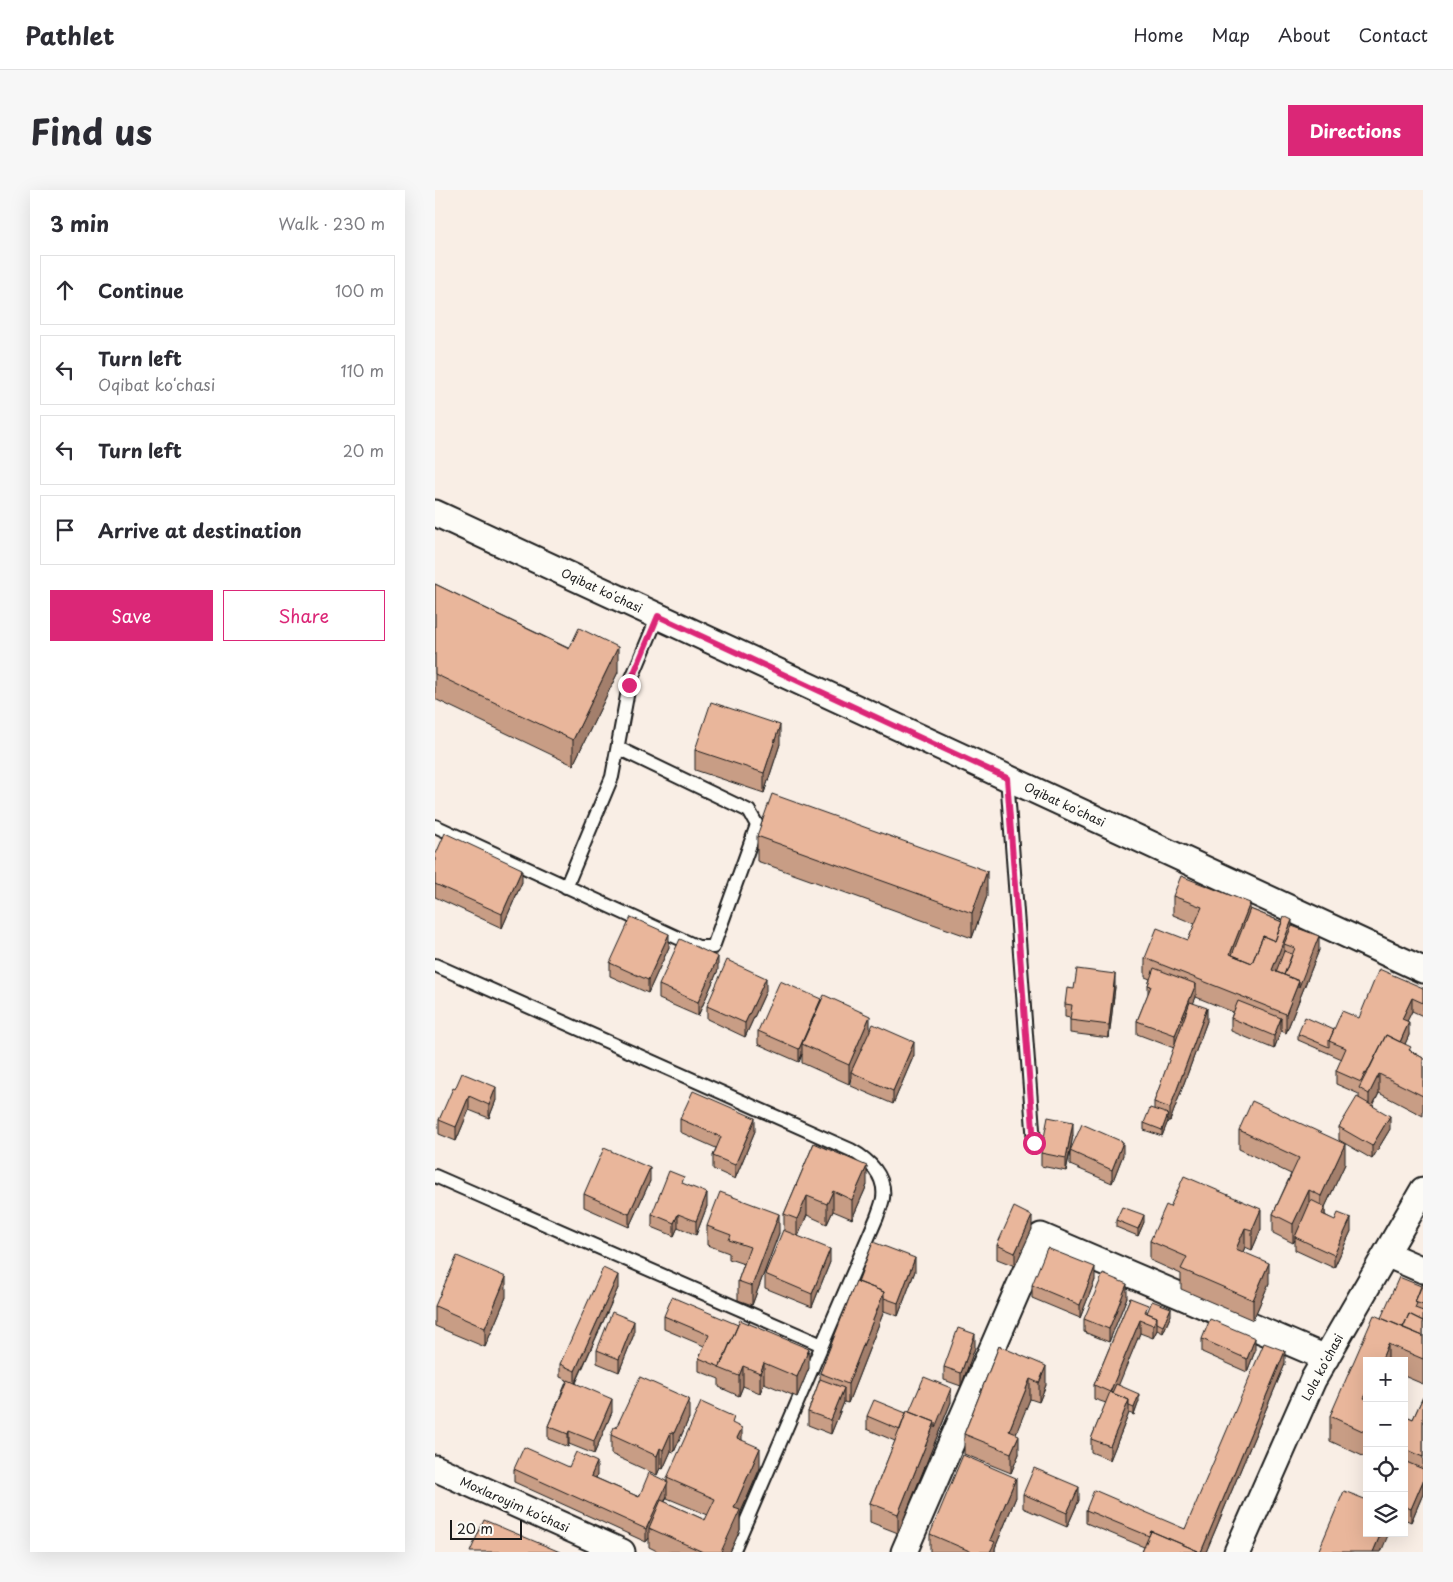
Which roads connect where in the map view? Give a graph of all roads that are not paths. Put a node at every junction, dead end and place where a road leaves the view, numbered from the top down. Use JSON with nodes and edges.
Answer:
{"nodes":[{"id":1,"x":435,"y":513,"type":"edge"},
{"id":2,"x":658,"y":616,"type":"junction"},
{"id":3,"x":618,"y":748,"type":"junction"},
{"id":4,"x":1007,"y":778,"type":"junction"},
{"id":5,"x":435,"y":826,"type":"edge"},
{"id":6,"x":566,"y":887,"type":"junction"},
{"id":7,"x":435,"y":965,"type":"edge"},
{"id":8,"x":1423,"y":970,"type":"edge"},
{"id":9,"x":1034,"y":1143,"type":"dead end"},
{"id":10,"x":435,"y":1176,"type":"edge"},
{"id":11,"x":1423,"y":1190,"type":"edge"},
{"id":12,"x":1386,"y":1254,"type":"junction"},
{"id":13,"x":1423,"y":1270,"type":"edge"},
{"id":14,"x":822,"y":1345,"type":"junction"},
{"id":15,"x":1326,"y":1358,"type":"junction"},
{"id":16,"x":435,"y":1468,"type":"edge"},
{"id":17,"x":622,"y":1552,"type":"edge"},
{"id":18,"x":733,"y":1552,"type":"edge"},
{"id":19,"x":904,"y":1552,"type":"edge"},
{"id":20,"x":1237,"y":1552,"type":"edge"}],
"edges":[{"from":1,"to":2,"type":"street","name":"Oqibat koʻchasi"},
{"from":2,"to":3,"type":"lane"},
{"from":2,"to":4,"type":"street","name":"Oqibat koʻchasi"},
{"from":3,"to":6,"type":"lane"},
{"from":3,"to":6,"type":"lane"},
{"from":4,"to":8,"type":"street","name":"Oqibat koʻchasi"},
{"from":4,"to":9,"type":"lane"},
{"from":5,"to":6,"type":"lane"},
{"from":7,"to":14,"type":"lane"},
{"from":10,"to":14,"type":"lane"},
{"from":11,"to":12,"type":"street","name":"Lola koʻchasi"},
{"from":12,"to":13,"type":"street"},
{"from":12,"to":15,"type":"street","name":"Lola koʻchasi"},
{"from":14,"to":18,"type":"lane"},
{"from":15,"to":19,"type":"street"},
{"from":15,"to":20,"type":"street","name":"Lola koʻchasi"},
{"from":16,"to":17,"type":"street","name":"Moxlaroyim koʻchasi"}]}
